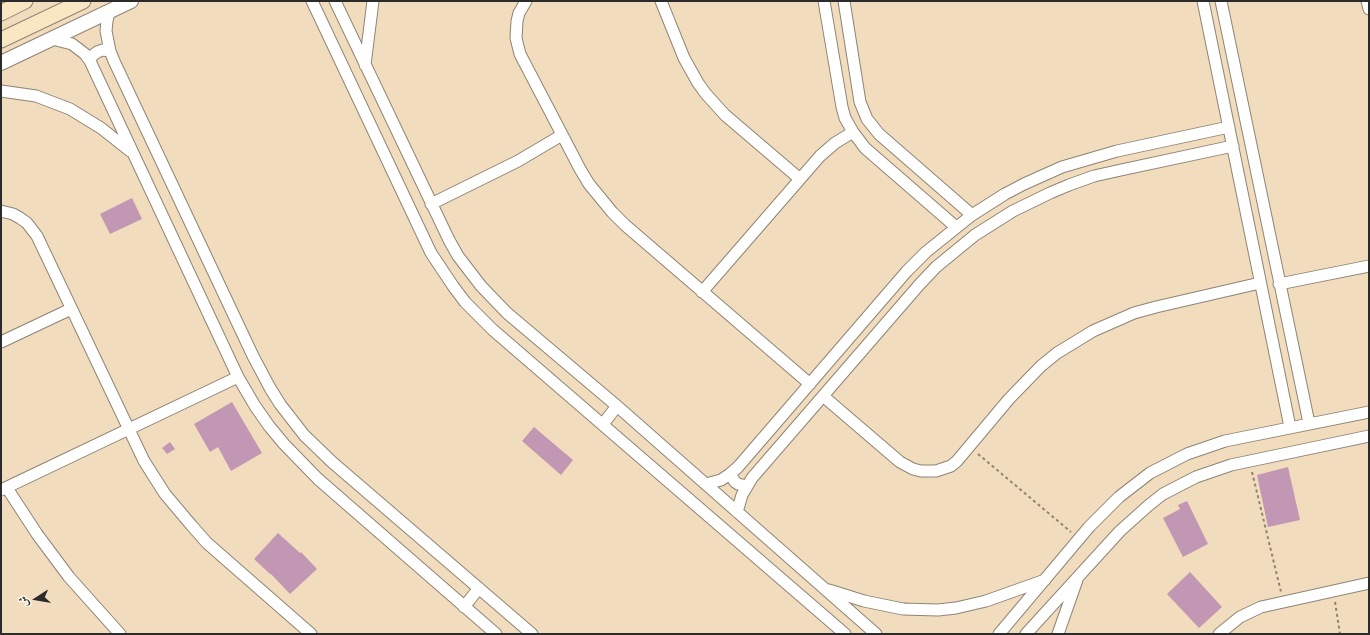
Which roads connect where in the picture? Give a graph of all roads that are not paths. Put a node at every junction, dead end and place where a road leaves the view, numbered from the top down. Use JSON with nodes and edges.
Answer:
{"nodes":[{"id":1,"x":26,"y":1,"type":"edge"},
{"id":2,"x":83,"y":1,"type":"edge"},
{"id":3,"x":132,"y":1,"type":"edge"},
{"id":4,"x":312,"y":1,"type":"edge"},
{"id":5,"x":335,"y":1,"type":"edge"},
{"id":6,"x":373,"y":1,"type":"edge"},
{"id":7,"x":526,"y":1,"type":"edge"},
{"id":8,"x":661,"y":1,"type":"edge"},
{"id":9,"x":824,"y":1,"type":"edge"},
{"id":10,"x":1203,"y":1,"type":"edge"},
{"id":11,"x":1221,"y":1,"type":"edge"},
{"id":12,"x":1367,"y":1,"type":"edge"},
{"id":13,"x":844,"y":5,"type":"edge"},
{"id":14,"x":1369,"y":8,"type":"edge"},
{"id":15,"x":109,"y":12,"type":"junction"},
{"id":16,"x":1,"y":13,"type":"edge"},
{"id":17,"x":826,"y":13,"type":"junction"},
{"id":18,"x":1226,"y":24,"type":"junction"},
{"id":19,"x":1208,"y":28,"type":"junction"},
{"id":20,"x":52,"y":39,"type":"junction"},
{"id":21,"x":1,"y":40,"type":"edge"},
{"id":22,"x":110,"y":51,"type":"junction"},
{"id":23,"x":90,"y":60,"type":"junction"},
{"id":24,"x":1,"y":63,"type":"edge"},
{"id":25,"x":365,"y":65,"type":"junction"},
{"id":26,"x":1,"y":90,"type":"edge"},
{"id":27,"x":1229,"y":127,"type":"junction"},
{"id":28,"x":852,"y":132,"type":"junction"},
{"id":29,"x":562,"y":135,"type":"junction"},
{"id":30,"x":1233,"y":146,"type":"junction"},
{"id":31,"x":132,"y":152,"type":"junction"},
{"id":32,"x":800,"y":179,"type":"junction"},
{"id":33,"x":1024,"y":184,"type":"junction"},
{"id":34,"x":1032,"y":201,"type":"junction"},
{"id":35,"x":432,"y":204,"type":"junction"},
{"id":36,"x":1,"y":211,"type":"edge"},
{"id":37,"x":972,"y":215,"type":"junction"},
{"id":38,"x":1266,"y":221,"type":"junction"},
{"id":39,"x":1248,"y":224,"type":"junction"},
{"id":40,"x":956,"y":227,"type":"junction"},
{"id":41,"x":1369,"y":266,"type":"edge"},
{"id":42,"x":1260,"y":283,"type":"junction"},
{"id":43,"x":1279,"y":284,"type":"junction"},
{"id":44,"x":702,"y":292,"type":"junction"},
{"id":45,"x":71,"y":309,"type":"junction"},
{"id":46,"x":1,"y":342,"type":"edge"},
{"id":47,"x":1292,"y":343,"type":"junction"},
{"id":48,"x":1273,"y":347,"type":"junction"},
{"id":49,"x":238,"y":377,"type":"junction"},
{"id":50,"x":810,"y":384,"type":"junction"},
{"id":51,"x":823,"y":396,"type":"junction"},
{"id":52,"x":617,"y":406,"type":"junction"},
{"id":53,"x":1369,"y":412,"type":"edge"},
{"id":54,"x":603,"y":424,"type":"junction"},
{"id":55,"x":1309,"y":424,"type":"junction"},
{"id":56,"x":1290,"y":427,"type":"junction"},
{"id":57,"x":129,"y":430,"type":"junction"},
{"id":58,"x":1369,"y":436,"type":"edge"},
{"id":59,"x":730,"y":474,"type":"junction"},
{"id":60,"x":706,"y":484,"type":"junction"},
{"id":61,"x":746,"y":486,"type":"junction"},
{"id":62,"x":4,"y":489,"type":"edge"},
{"id":63,"x":737,"y":512,"type":"junction"},
{"id":64,"x":1079,"y":575,"type":"junction"},
{"id":65,"x":1045,"y":579,"type":"junction"},
{"id":66,"x":1369,"y":583,"type":"edge"},
{"id":67,"x":479,"y":588,"type":"junction"},
{"id":68,"x":825,"y":589,"type":"junction"},
{"id":69,"x":464,"y":607,"type":"junction"},
{"id":70,"x":120,"y":634,"type":"edge"},
{"id":71,"x":311,"y":634,"type":"edge"},
{"id":72,"x":496,"y":634,"type":"edge"},
{"id":73,"x":532,"y":634,"type":"edge"},
{"id":74,"x":845,"y":634,"type":"edge"},
{"id":75,"x":876,"y":634,"type":"edge"},
{"id":76,"x":1000,"y":634,"type":"edge"},
{"id":77,"x":1026,"y":634,"type":"edge"},
{"id":78,"x":1058,"y":634,"type":"edge"},
{"id":79,"x":1219,"y":634,"type":"edge"}],
"edges":[{"from":1,"to":16,"type":"main road"},
{"from":2,"to":21,"type":"main road"},
{"from":3,"to":15,"type":"street"},
{"from":4,"to":54,"type":"street"},
{"from":5,"to":25,"type":"street"},
{"from":6,"to":25,"type":"street"},
{"from":7,"to":29,"type":"street"},
{"from":8,"to":32,"type":"street"},
{"from":9,"to":17,"type":"street"},
{"from":10,"to":19,"type":"street"},
{"from":11,"to":18,"type":"street"},
{"from":12,"to":14,"type":"street"},
{"from":13,"to":17,"type":"street"},
{"from":13,"to":37,"type":"street"},
{"from":15,"to":20,"type":"street"},
{"from":15,"to":22,"type":"street"},
{"from":17,"to":28,"type":"street"},
{"from":18,"to":19,"type":"street"},
{"from":18,"to":38,"type":"street"},
{"from":19,"to":27,"type":"street"},
{"from":20,"to":23,"type":"street"},
{"from":20,"to":24,"type":"street"},
{"from":22,"to":23,"type":"street"},
{"from":22,"to":67,"type":"street"},
{"from":23,"to":31,"type":"street"},
{"from":25,"to":35,"type":"street"},
{"from":26,"to":31,"type":"street"},
{"from":27,"to":30,"type":"street"},
{"from":27,"to":33,"type":"street"},
{"from":28,"to":32,"type":"street"},
{"from":28,"to":40,"type":"street"},
{"from":29,"to":35,"type":"street"},
{"from":29,"to":44,"type":"street"},
{"from":30,"to":34,"type":"street"},
{"from":30,"to":39,"type":"street"},
{"from":31,"to":49,"type":"street"},
{"from":32,"to":44,"type":"street"},
{"from":33,"to":34,"type":"street"},
{"from":33,"to":37,"type":"street"},
{"from":34,"to":51,"type":"street"},
{"from":35,"to":52,"type":"street"},
{"from":36,"to":45,"type":"street"},
{"from":37,"to":40,"type":"street"},
{"from":38,"to":39,"type":"street"},
{"from":38,"to":43,"type":"street"},
{"from":39,"to":42,"type":"street"},
{"from":40,"to":50,"type":"street"},
{"from":41,"to":43,"type":"street"},
{"from":42,"to":48,"type":"street"},
{"from":42,"to":51,"type":"street"},
{"from":43,"to":47,"type":"street"},
{"from":44,"to":50,"type":"street"},
{"from":45,"to":46,"type":"street"},
{"from":45,"to":57,"type":"street"},
{"from":47,"to":48,"type":"street"},
{"from":47,"to":55,"type":"street"},
{"from":48,"to":56,"type":"street"},
{"from":49,"to":57,"type":"street"},
{"from":49,"to":69,"type":"street"},
{"from":50,"to":59,"type":"street"},
{"from":51,"to":61,"type":"street"},
{"from":52,"to":54,"type":"street"},
{"from":52,"to":60,"type":"street"},
{"from":53,"to":55,"type":"street"},
{"from":54,"to":74,"type":"street"},
{"from":55,"to":56,"type":"street"},
{"from":56,"to":65,"type":"street"},
{"from":57,"to":62,"type":"street"},
{"from":57,"to":71,"type":"street"},
{"from":58,"to":64,"type":"street"},
{"from":59,"to":60,"type":"street"},
{"from":59,"to":61,"type":"street"},
{"from":60,"to":63,"type":"street"},
{"from":61,"to":63,"type":"street"},
{"from":62,"to":70,"type":"street"},
{"from":63,"to":68,"type":"street"},
{"from":64,"to":77,"type":"street"},
{"from":64,"to":78,"type":"street"},
{"from":65,"to":68,"type":"street"},
{"from":65,"to":76,"type":"street"},
{"from":66,"to":79,"type":"street"},
{"from":67,"to":69,"type":"street"},
{"from":67,"to":73,"type":"street"},
{"from":68,"to":75,"type":"street"},
{"from":69,"to":72,"type":"street"}]}
